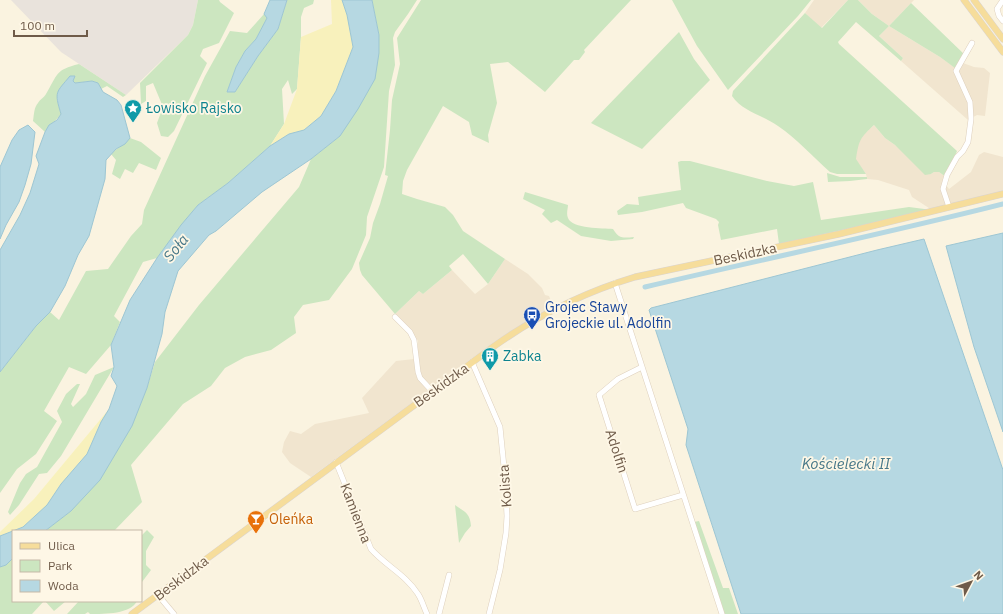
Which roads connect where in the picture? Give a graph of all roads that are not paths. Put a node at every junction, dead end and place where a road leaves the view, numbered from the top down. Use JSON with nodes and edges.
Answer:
{"nodes":[{"id":1,"x":964,"y":0,"type":"edge"},
{"id":2,"x":974,"y":0,"type":"edge"},
{"id":3,"x":1003,"y":0,"type":"edge"},
{"id":4,"x":1003,"y":21,"type":"edge"},
{"id":5,"x":1003,"y":39,"type":"edge"},
{"id":6,"x":972,"y":43,"type":"dead end"},
{"id":7,"x":1003,"y":52,"type":"edge"},
{"id":8,"x":1003,"y":194,"type":"edge"},
{"id":9,"x":949,"y":207,"type":"junction"},
{"id":10,"x":615,"y":283,"type":"junction"},
{"id":11,"x":395,"y":317,"type":"dead end"},
{"id":12,"x":472,"y":362,"type":"junction"},
{"id":13,"x":642,"y":367,"type":"junction"},
{"id":14,"x":432,"y":391,"type":"junction"},
{"id":15,"x":336,"y":462,"type":"junction"},
{"id":16,"x":683,"y":495,"type":"junction"},
{"id":17,"x":449,"y":575,"type":"dead end"},
{"id":18,"x":158,"y":595,"type":"junction"},
{"id":19,"x":132,"y":614,"type":"edge"},
{"id":20,"x":174,"y":614,"type":"edge"},
{"id":21,"x":427,"y":614,"type":"edge"},
{"id":22,"x":439,"y":614,"type":"edge"},
{"id":23,"x":489,"y":614,"type":"edge"},
{"id":24,"x":722,"y":614,"type":"edge"}],
"edges":[{"from":1,"to":7,"type":"main road"},
{"from":2,"to":5,"type":"main road"},
{"from":3,"to":4,"type":"street"},
{"from":6,"to":9,"type":"street"},
{"from":8,"to":9,"type":"main road","name":"Beskidzka"},
{"from":9,"to":10,"type":"main road","name":"Beskidzka"},
{"from":10,"to":12,"type":"main road","name":"Beskidzka"},
{"from":10,"to":13,"type":"street"},
{"from":11,"to":14,"type":"street"},
{"from":12,"to":14,"type":"main road","name":"Beskidzka"},
{"from":12,"to":23,"type":"street","name":"Kolista"},
{"from":13,"to":16,"type":"street"},
{"from":13,"to":16,"type":"street","name":"Adolfin"},
{"from":14,"to":15,"type":"main road","name":"Beskidzka"},
{"from":15,"to":18,"type":"main road","name":"Beskidzka"},
{"from":15,"to":21,"type":"street","name":"Kamienna"},
{"from":16,"to":24,"type":"street"},
{"from":17,"to":22,"type":"street"},
{"from":18,"to":19,"type":"main road","name":"Beskidzka"},
{"from":18,"to":20,"type":"street"}]}
